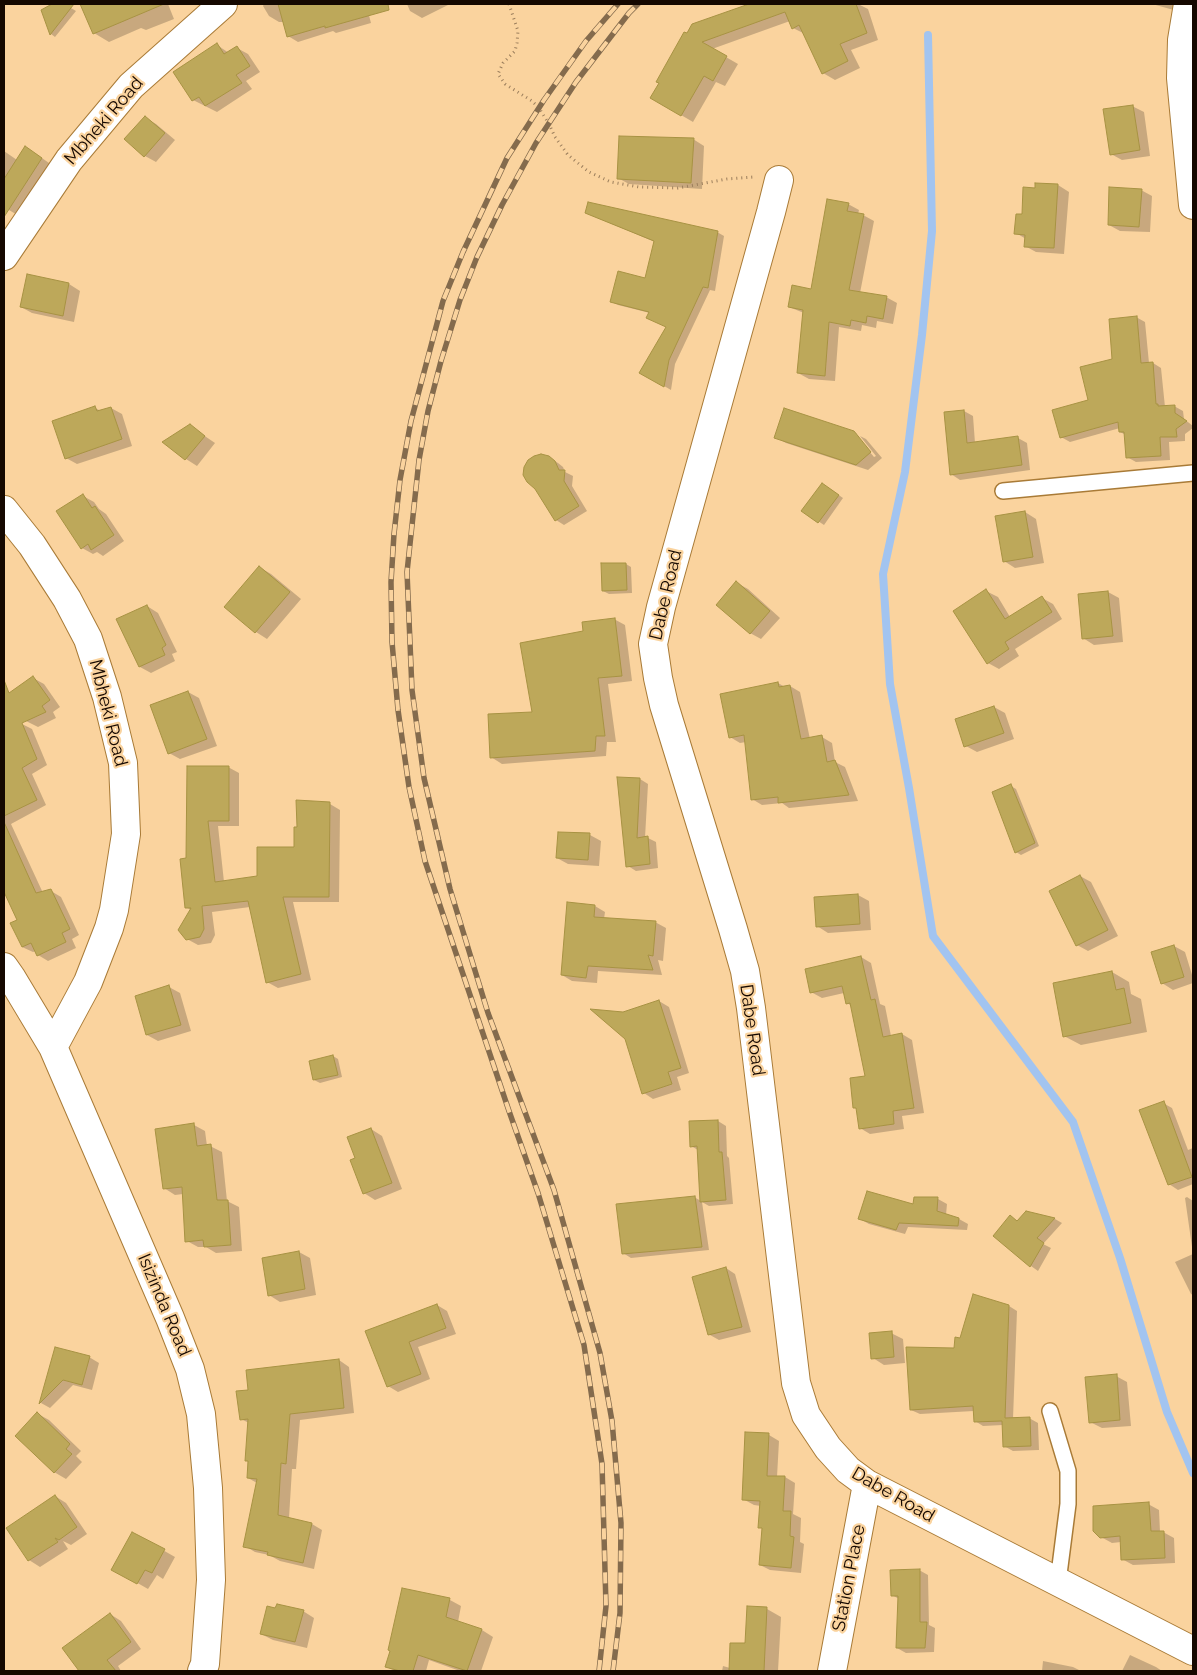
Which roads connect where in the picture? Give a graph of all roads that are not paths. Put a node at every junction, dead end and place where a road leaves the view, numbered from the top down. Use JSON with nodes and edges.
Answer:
{"nodes":[{"id":1,"x":223,"y":4,"type":"edge"},
{"id":2,"x":1188,"y":4,"type":"edge"},
{"id":3,"x":779,"y":180,"type":"road end"},
{"id":4,"x":1193,"y":205,"type":"edge"},
{"id":5,"x":4,"y":256,"type":"edge"},
{"id":6,"x":1193,"y":473,"type":"edge"},
{"id":7,"x":1003,"y":491,"type":"dead end"},
{"id":8,"x":4,"y":510,"type":"edge"},
{"id":9,"x":4,"y":967,"type":"edge"},
{"id":10,"x":53,"y":1047,"type":"junction"},
{"id":11,"x":1050,"y":1411,"type":"dead end"},
{"id":12,"x":867,"y":1484,"type":"junction"},
{"id":13,"x":1058,"y":1582,"type":"junction"},
{"id":14,"x":1193,"y":1651,"type":"edge"},
{"id":15,"x":202,"y":1671,"type":"edge"},
{"id":16,"x":832,"y":1671,"type":"edge"}],
"edges":[{"from":1,"to":5,"type":"street","name":"Mbheki Road"},
{"from":2,"to":4,"type":"street"},
{"from":3,"to":12,"type":"street","name":"Dabe Road"},
{"from":6,"to":7,"type":"lane"},
{"from":8,"to":10,"type":"street","name":"Mbheki Road"},
{"from":9,"to":10,"type":"street","name":"Isizinda Road"},
{"from":10,"to":15,"type":"street","name":"Isizinda Road"},
{"from":11,"to":13,"type":"lane"},
{"from":12,"to":13,"type":"street","name":"Dabe Road"},
{"from":12,"to":16,"type":"street","name":"Station Place"},
{"from":13,"to":14,"type":"street","name":"Dabe Road"}]}
